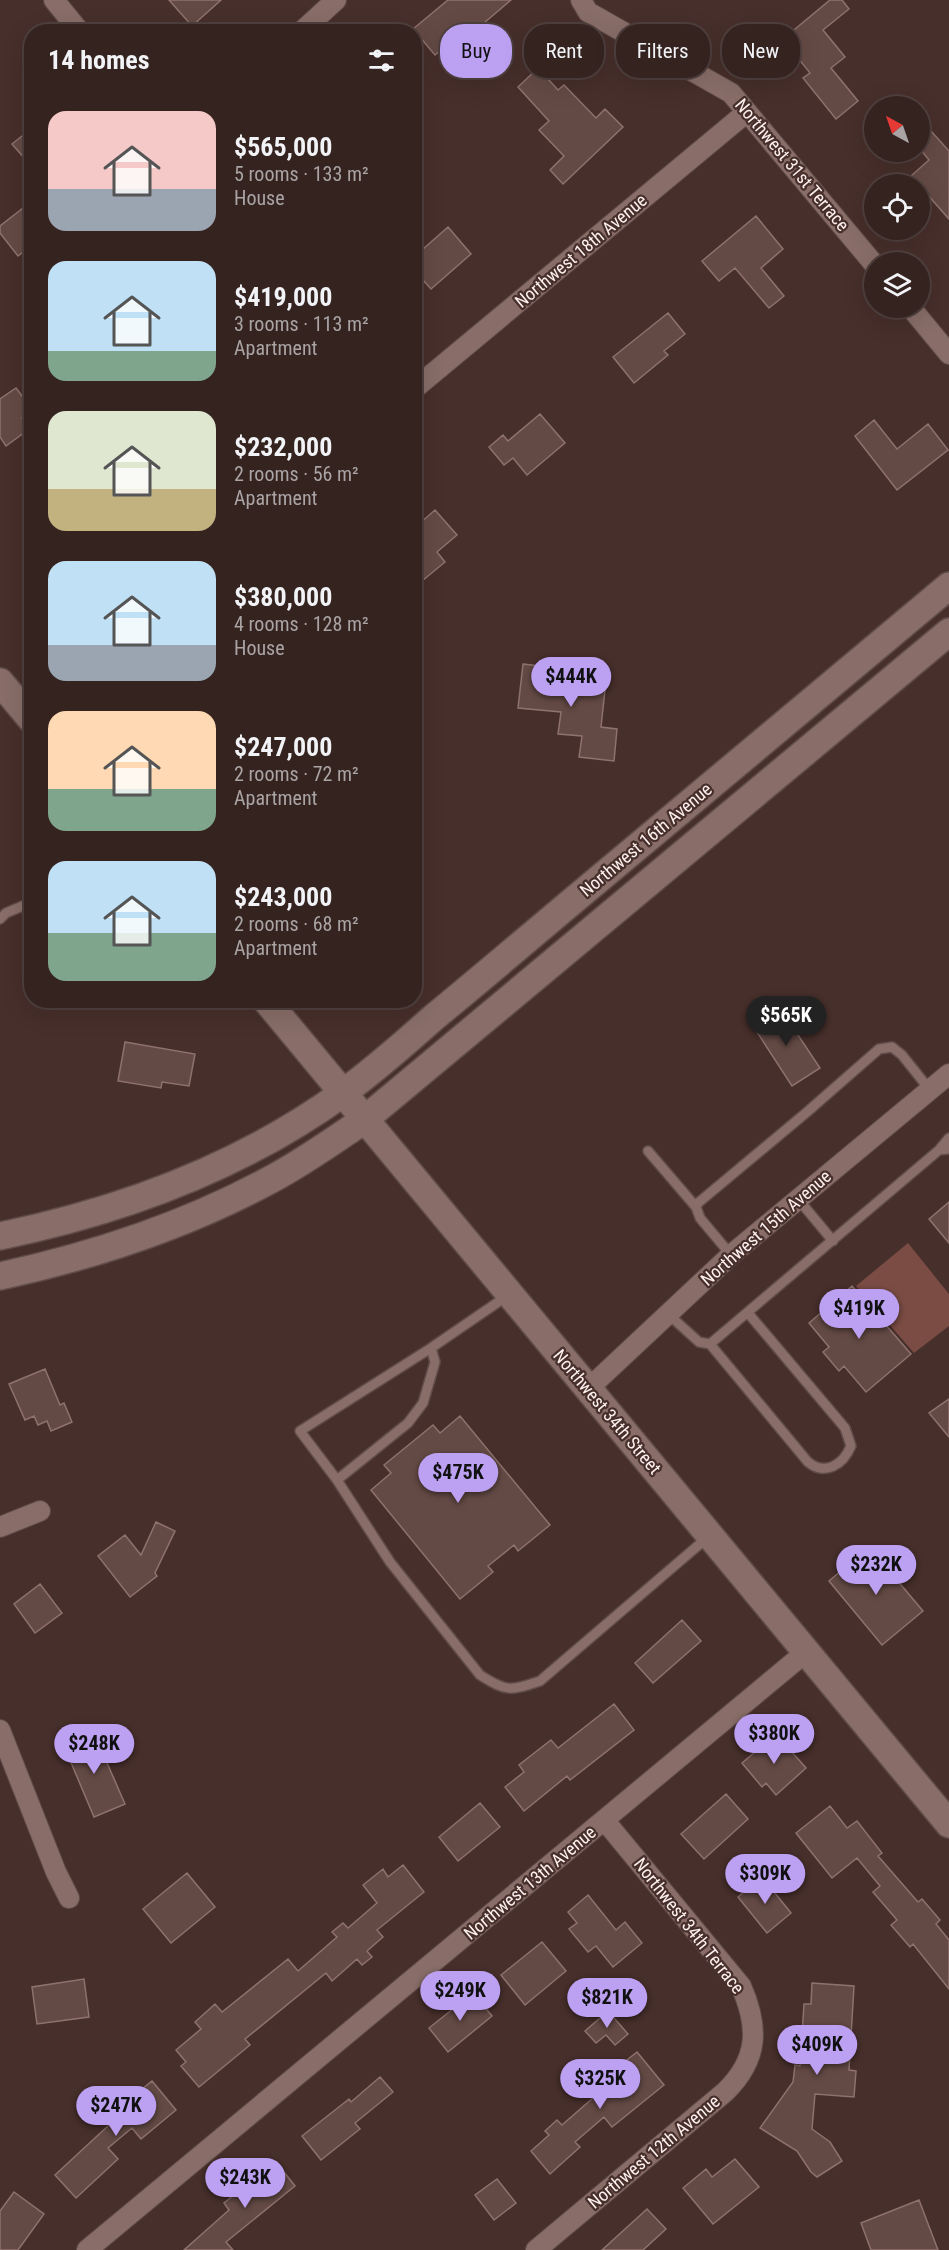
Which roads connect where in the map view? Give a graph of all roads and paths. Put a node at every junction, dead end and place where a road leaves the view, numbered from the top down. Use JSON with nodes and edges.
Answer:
{"nodes":[{"id":1,"x":54,"y":0,"type":"edge"},
{"id":2,"x":336,"y":0,"type":"edge"},
{"id":3,"x":581,"y":0,"type":"edge"},
{"id":4,"x":74,"y":24,"type":"edge"},
{"id":5,"x":310,"y":24,"type":"edge"},
{"id":6,"x":747,"y":112,"type":"junction"},
{"id":7,"x":864,"y":252,"type":"edge"},
{"id":8,"x":919,"y":318,"type":"edge"},
{"id":9,"x":949,"y":354,"type":"edge"},
{"id":10,"x":422,"y":382,"type":"edge"},
{"id":11,"x":949,"y":586,"type":"edge"},
{"id":12,"x":949,"y":632,"type":"edge"},
{"id":13,"x":0,"y":682,"type":"edge"},
{"id":14,"x":24,"y":710,"type":"edge"},
{"id":15,"x":678,"y":815,"type":"junction"},
{"id":16,"x":701,"y":839,"type":"junction"},
{"id":17,"x":24,"y":906,"type":"edge"},
{"id":18,"x":0,"y":919,"type":"edge"},
{"id":19,"x":273,"y":1008,"type":"edge"},
{"id":20,"x":949,"y":1074,"type":"edge"},
{"id":21,"x":930,"y":1090,"type":"junction"},
{"id":22,"x":342,"y":1093,"type":"junction"},
{"id":23,"x":364,"y":1120,"type":"junction"},
{"id":24,"x":949,"y":1138,"type":"edge"},
{"id":25,"x":949,"y":1149,"type":"edge"},
{"id":26,"x":939,"y":1150,"type":"junction"},
{"id":27,"x":648,"y":1151,"type":"dead end"},
{"id":28,"x":798,"y":1199,"type":"junction"},
{"id":29,"x":696,"y":1207,"type":"junction"},
{"id":30,"x":0,"y":1236,"type":"edge"},
{"id":31,"x":833,"y":1241,"type":"junction"},
{"id":32,"x":731,"y":1255,"type":"junction"},
{"id":33,"x":0,"y":1276,"type":"edge"},
{"id":34,"x":509,"y":1294,"type":"junction"},
{"id":35,"x":747,"y":1313,"type":"junction"},
{"id":36,"x":668,"y":1314,"type":"junction"},
{"id":37,"x":710,"y":1344,"type":"junction"},
{"id":38,"x":431,"y":1348,"type":"junction"},
{"id":39,"x":588,"y":1389,"type":"junction"},
{"id":40,"x":337,"y":1480,"type":"junction"},
{"id":41,"x":40,"y":1511,"type":"dead end"},
{"id":42,"x":0,"y":1527,"type":"edge"},
{"id":43,"x":710,"y":1535,"type":"junction"},
{"id":44,"x":806,"y":1652,"type":"junction"},
{"id":45,"x":0,"y":1730,"type":"edge"},
{"id":46,"x":605,"y":1821,"type":"junction"},
{"id":47,"x":949,"y":1824,"type":"edge"},
{"id":48,"x":69,"y":1898,"type":"dead end"},
{"id":49,"x":753,"y":2040,"type":"joint"},
{"id":50,"x":87,"y":2250,"type":"edge"},
{"id":51,"x":536,"y":2250,"type":"edge"}],
"edges":[{"from":1,"to":4,"type":"street"},
{"from":2,"to":5,"type":"street"},
{"from":3,"to":6,"type":"street","name":"Northwest 31st Terrace"},
{"from":6,"to":7,"type":"street","name":"Northwest 31st Terrace"},
{"from":6,"to":10,"type":"street","name":"Northwest 18th Avenue"},
{"from":8,"to":9,"type":"street"},
{"from":11,"to":15,"type":"main road","name":"Northwest 16th Avenue"},
{"from":12,"to":16,"type":"main road","name":"Northwest 16th Avenue"},
{"from":13,"to":14,"type":"main road"},
{"from":15,"to":16,"type":"main road"},
{"from":15,"to":22,"type":"main road","name":"Northwest 16th Avenue"},
{"from":16,"to":23,"type":"main road","name":"Northwest 16th Avenue"},
{"from":17,"to":18,"type":"lane"},
{"from":19,"to":22,"type":"main road","name":"Northwest 34th Street"},
{"from":20,"to":21,"type":"street","name":"Northwest 15th Avenue"},
{"from":21,"to":28,"type":"street","name":"Northwest 15th Avenue"},
{"from":21,"to":29,"type":"lane"},
{"from":22,"to":23,"type":"main road","name":"Northwest 34th Street"},
{"from":22,"to":30,"type":"main road","name":"Northwest 16th Avenue"},
{"from":23,"to":33,"type":"main road","name":"Northwest 16th Avenue"},
{"from":23,"to":34,"type":"main road","name":"Northwest 34th Street"},
{"from":24,"to":26,"type":"lane"},
{"from":25,"to":26,"type":"lane"},
{"from":26,"to":31,"type":"lane"},
{"from":27,"to":29,"type":"lane"},
{"from":28,"to":31,"type":"lane"},
{"from":28,"to":32,"type":"street","name":"Northwest 15th Avenue"},
{"from":29,"to":32,"type":"lane"},
{"from":31,"to":35,"type":"lane"},
{"from":32,"to":36,"type":"street","name":"Northwest 15th Avenue"},
{"from":34,"to":38,"type":"lane"},
{"from":34,"to":39,"type":"main road","name":"Northwest 34th Street"},
{"from":35,"to":37,"type":"lane"},
{"from":35,"to":37,"type":"lane"},
{"from":36,"to":37,"type":"lane"},
{"from":36,"to":39,"type":"street","name":"Northwest 15th Avenue"},
{"from":38,"to":40,"type":"lane"},
{"from":38,"to":40,"type":"lane"},
{"from":39,"to":43,"type":"main road","name":"Northwest 34th Street"},
{"from":40,"to":43,"type":"lane"},
{"from":41,"to":42,"type":"street"},
{"from":43,"to":44,"type":"main road","name":"Northwest 34th Street"},
{"from":44,"to":46,"type":"street","name":"Northwest 13th Avenue"},
{"from":44,"to":47,"type":"main road","name":"Northwest 34th Street"},
{"from":45,"to":48,"type":"street"},
{"from":46,"to":49,"type":"street","name":"Northwest 34th Terrace"},
{"from":46,"to":50,"type":"street","name":"Northwest 13th Avenue"},
{"from":49,"to":51,"type":"street","name":"Northwest 12th Avenue"}]}
